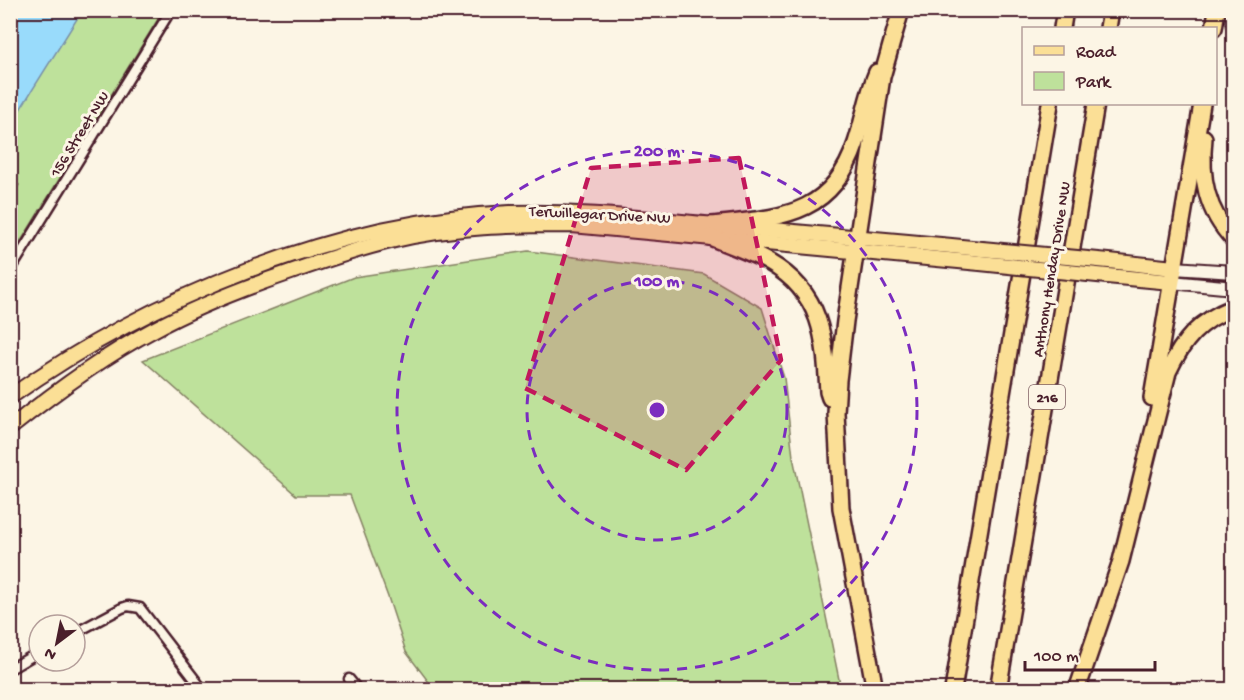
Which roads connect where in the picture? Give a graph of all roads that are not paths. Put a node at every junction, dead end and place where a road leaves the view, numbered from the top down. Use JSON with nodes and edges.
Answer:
{"nodes":[{"id":1,"x":171,"y":10,"type":"edge"},
{"id":2,"x":901,"y":10,"type":"edge"},
{"id":3,"x":1065,"y":10,"type":"edge"},
{"id":4,"x":1111,"y":10,"type":"edge"},
{"id":5,"x":1217,"y":10,"type":"edge"},
{"id":6,"x":1062,"y":27,"type":"edge"},
{"id":7,"x":1108,"y":27,"type":"edge"},
{"id":8,"x":1214,"y":27,"type":"edge"},
{"id":9,"x":893,"y":33,"type":"junction"},
{"id":10,"x":1050,"y":105,"type":"edge"},
{"id":11,"x":1095,"y":105,"type":"edge"},
{"id":12,"x":1204,"y":105,"type":"edge"},
{"id":13,"x":1204,"y":105,"type":"edge"},
{"id":14,"x":711,"y":231,"type":"junction"},
{"id":15,"x":1233,"y":240,"type":"edge"},
{"id":16,"x":856,"y":244,"type":"junction"},
{"id":17,"x":981,"y":256,"type":"junction"},
{"id":18,"x":10,"y":271,"type":"edge"},
{"id":19,"x":1233,"y":272,"type":"edge"},
{"id":20,"x":1173,"y":275,"type":"junction"},
{"id":21,"x":1233,"y":288,"type":"edge"},
{"id":22,"x":1233,"y":307,"type":"edge"},
{"id":23,"x":10,"y":397,"type":"edge"},
{"id":24,"x":836,"y":413,"type":"junction"},
{"id":25,"x":10,"y":428,"type":"edge"},
{"id":26,"x":1135,"y":501,"type":"junction"},
{"id":27,"x":87,"y":627,"type":"edge"},
{"id":28,"x":27,"y":659,"type":"edge"},
{"id":29,"x":10,"y":669,"type":"edge"},
{"id":30,"x":349,"y":679,"type":"dead end"},
{"id":31,"x":203,"y":690,"type":"edge"},
{"id":32,"x":358,"y":690,"type":"edge"},
{"id":33,"x":875,"y":690,"type":"edge"},
{"id":34,"x":953,"y":690,"type":"edge"},
{"id":35,"x":998,"y":690,"type":"edge"},
{"id":36,"x":1077,"y":690,"type":"edge"}],
"edges":[{"from":1,"to":18,"type":"street","name":"156 Street NW"},
{"from":2,"to":9,"type":"highway"},
{"from":3,"to":6,"type":"highway"},
{"from":4,"to":7,"type":"highway"},
{"from":5,"to":8,"type":"highway"},
{"from":9,"to":14,"type":"highway"},
{"from":9,"to":16,"type":"highway"},
{"from":10,"to":34,"type":"highway","name":"Anthony Henday Drive NW"},
{"from":11,"to":35,"type":"highway","name":"Anthony Henday Drive NW","number":"216"},
{"from":12,"to":15,"type":"highway"},
{"from":13,"to":20,"type":"highway"},
{"from":14,"to":16,"type":"main road","name":"Terwillegar Drive NW"},
{"from":14,"to":23,"type":"main road","name":"Terwillegar Drive NW"},
{"from":14,"to":24,"type":"highway"},
{"from":14,"to":25,"type":"main road","name":"Terwillegar Drive NW"},
{"from":16,"to":17,"type":"main road","name":"Terwillegar Drive NW"},
{"from":16,"to":24,"type":"highway"},
{"from":17,"to":20,"type":"main road","name":"Terwillegar Drive NW","bridge":true},
{"from":17,"to":20,"type":"main road","name":"Terwillegar Drive NW","bridge":true},
{"from":19,"to":20,"type":"main road","name":"Terwillegar Drive NW"},
{"from":20,"to":21,"type":"main road","name":"Terwillegar Drive NW"},
{"from":20,"to":26,"type":"highway"},
{"from":22,"to":26,"type":"highway"},
{"from":24,"to":33,"type":"highway"},
{"from":26,"to":36,"type":"highway"},
{"from":27,"to":31,"type":"street"},
{"from":28,"to":29,"type":"street"},
{"from":30,"to":32,"type":"street"}]}
